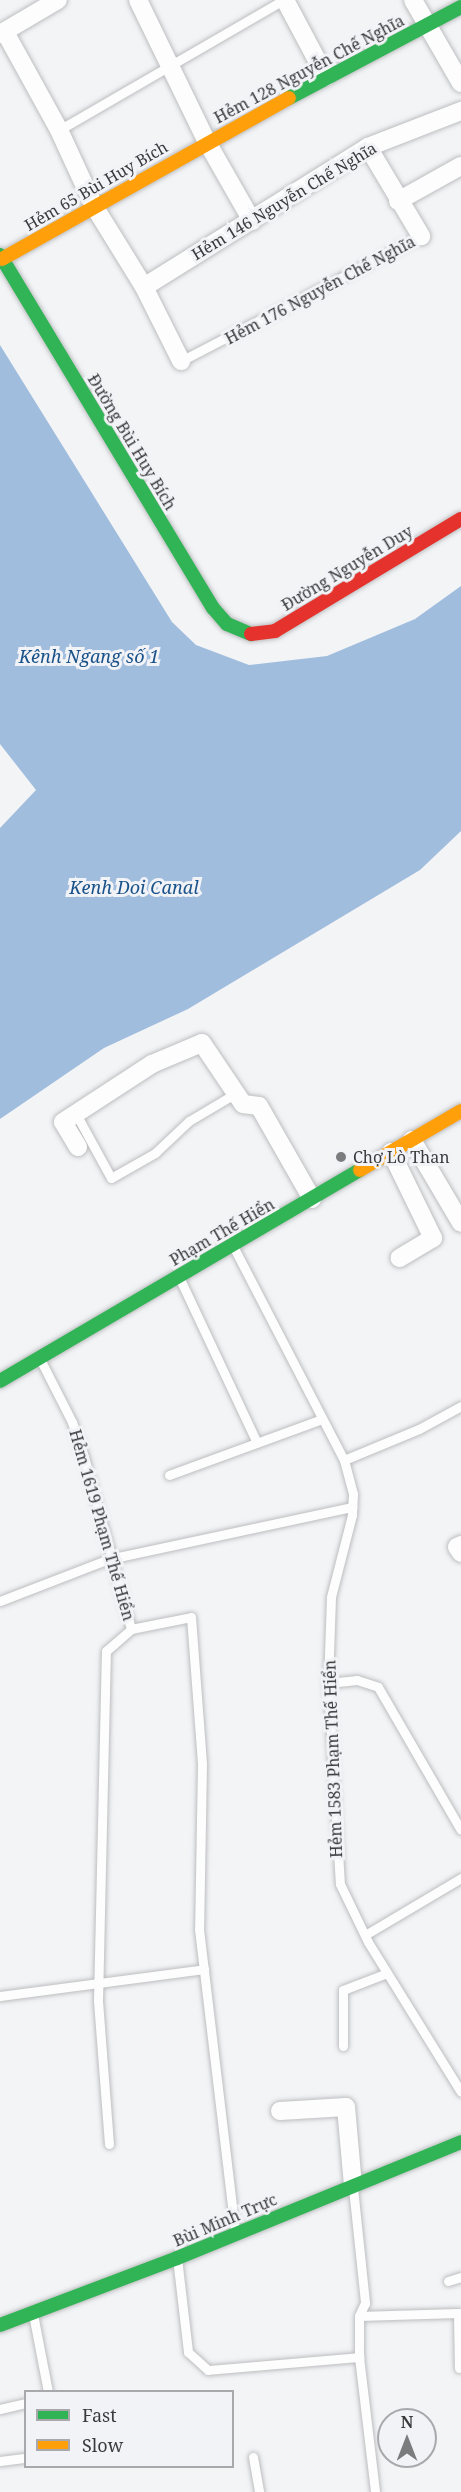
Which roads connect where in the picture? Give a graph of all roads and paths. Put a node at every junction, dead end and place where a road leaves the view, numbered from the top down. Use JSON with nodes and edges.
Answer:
{"nodes":[{"id":1,"x":58,"y":0,"type":"edge"},
{"id":2,"x":138,"y":0,"type":"edge"},
{"id":3,"x":284,"y":0,"type":"edge"},
{"id":4,"x":413,"y":0,"type":"edge"},
{"id":5,"x":461,"y":7,"type":"edge"},
{"id":6,"x":427,"y":25,"type":"junction"},
{"id":7,"x":2,"y":33,"type":"edge"},
{"id":8,"x":170,"y":66,"type":"junction"},
{"id":9,"x":326,"y":77,"type":"junction"},
{"id":10,"x":461,"y":83,"type":"edge"},
{"id":11,"x":461,"y":111,"type":"edge"},
{"id":12,"x":59,"y":130,"type":"junction"},
{"id":13,"x":207,"y":142,"type":"junction"},
{"id":14,"x":368,"y":147,"type":"junction"},
{"id":15,"x":461,"y":166,"type":"edge"},
{"id":16,"x":398,"y":201,"type":"junction"},
{"id":17,"x":94,"y":206,"type":"junction"},
{"id":18,"x":252,"y":221,"type":"junction"},
{"id":19,"x":421,"y":236,"type":"joint"},
{"id":20,"x":1,"y":257,"type":"edge"},
{"id":21,"x":144,"y":286,"type":"junction"},
{"id":22,"x":181,"y":361,"type":"joint"},
{"id":23,"x":461,"y":519,"type":"edge"},
{"id":24,"x":247,"y":634,"type":"joint"},
{"id":25,"x":236,"y":1093,"type":"junction"},
{"id":26,"x":461,"y":1111,"type":"edge"},
{"id":27,"x":76,"y":1114,"type":"junction"},
{"id":28,"x":412,"y":1140,"type":"junction"},
{"id":29,"x":78,"y":1147,"type":"dead end"},
{"id":30,"x":391,"y":1152,"type":"junction"},
{"id":31,"x":312,"y":1199,"type":"junction"},
{"id":32,"x":461,"y":1223,"type":"edge"},
{"id":33,"x":233,"y":1245,"type":"junction"},
{"id":34,"x":400,"y":1258,"type":"dead end"},
{"id":35,"x":179,"y":1277,"type":"junction"},
{"id":36,"x":39,"y":1357,"type":"junction"},
{"id":37,"x":0,"y":1381,"type":"edge"},
{"id":38,"x":461,"y":1406,"type":"edge"},
{"id":39,"x":322,"y":1419,"type":"junction"},
{"id":40,"x":257,"y":1443,"type":"junction"},
{"id":41,"x":344,"y":1460,"type":"junction"},
{"id":42,"x":169,"y":1475,"type":"dead end"},
{"id":43,"x":352,"y":1507,"type":"junction"},
{"id":44,"x":461,"y":1545,"type":"edge"},
{"id":45,"x":461,"y":1553,"type":"edge"},
{"id":46,"x":110,"y":1559,"type":"junction"},
{"id":47,"x":0,"y":1601,"type":"edge"},
{"id":48,"x":131,"y":1629,"type":"junction"},
{"id":49,"x":328,"y":1683,"type":"junction"},
{"id":50,"x":461,"y":1830,"type":"edge"},
{"id":51,"x":461,"y":1878,"type":"edge"},
{"id":52,"x":365,"y":1935,"type":"junction"},
{"id":53,"x":204,"y":1969,"type":"junction"},
{"id":54,"x":387,"y":1973,"type":"junction"},
{"id":55,"x":99,"y":1982,"type":"junction"},
{"id":56,"x":0,"y":1996,"type":"edge"},
{"id":57,"x":343,"y":2046,"type":"dead end"},
{"id":58,"x":461,"y":2092,"type":"edge"},
{"id":59,"x":280,"y":2111,"type":"dead end"},
{"id":60,"x":461,"y":2142,"type":"edge"},
{"id":61,"x":109,"y":2144,"type":"dead end"},
{"id":62,"x":353,"y":2185,"type":"junction"},
{"id":63,"x":235,"y":2232,"type":"junction"},
{"id":64,"x":177,"y":2258,"type":"junction"},
{"id":65,"x":461,"y":2277,"type":"edge"},
{"id":66,"x":448,"y":2281,"type":"dead end"},
{"id":67,"x":33,"y":2312,"type":"junction"},
{"id":68,"x":460,"y":2313,"type":"edge"},
{"id":69,"x":358,"y":2316,"type":"junction"},
{"id":70,"x":0,"y":2325,"type":"edge"},
{"id":71,"x":359,"y":2357,"type":"junction"},
{"id":72,"x":459,"y":2368,"type":"dead end"},
{"id":73,"x":48,"y":2390,"type":"edge"},
{"id":74,"x":24,"y":2403,"type":"edge"},
{"id":75,"x":0,"y":2409,"type":"edge"},
{"id":76,"x":253,"y":2457,"type":"dead end"},
{"id":77,"x":24,"y":2458,"type":"edge"},
{"id":78,"x":0,"y":2461,"type":"edge"},
{"id":79,"x":259,"y":2492,"type":"edge"},
{"id":80,"x":375,"y":2492,"type":"edge"}],
"edges":[{"from":1,"to":7,"type":"street"},
{"from":2,"to":8,"type":"street"},
{"from":3,"to":8,"type":"lane"},
{"from":3,"to":9,"type":"street"},
{"from":4,"to":6,"type":"street"},
{"from":5,"to":6,"type":"street","name":"Hẻm 128 Nguyễn Chế Nghĩa"},
{"from":6,"to":9,"type":"street","name":"Hẻm 128 Nguyễn Chế Nghĩa"},
{"from":6,"to":10,"type":"street"},
{"from":7,"to":12,"type":"street"},
{"from":8,"to":12,"type":"lane"},
{"from":8,"to":13,"type":"street"},
{"from":9,"to":13,"type":"street","name":"Hẻm 128 Nguyễn Chế Nghĩa"},
{"from":11,"to":14,"type":"street","name":"Hẻm 146 Nguyễn Chế Nghĩa"},
{"from":12,"to":17,"type":"street"},
{"from":13,"to":17,"type":"street","name":"Hẻm 65 Bùi Huy Bích"},
{"from":13,"to":18,"type":"street"},
{"from":14,"to":16,"type":"street","name":"Hẻm 176 Nguyễn Chế Nghĩa"},
{"from":14,"to":18,"type":"street","name":"Hẻm 146 Nguyễn Chế Nghĩa"},
{"from":15,"to":16,"type":"street"},
{"from":16,"to":19,"type":"street","name":"Hẻm 176 Nguyễn Chế Nghĩa"},
{"from":17,"to":20,"type":"street","name":"Hẻm 65 Bùi Huy Bích"},
{"from":17,"to":21,"type":"street"},
{"from":18,"to":21,"type":"street","name":"Hẻm 146 Nguyễn Chế Nghĩa"},
{"from":19,"to":22,"type":"lane","name":"Hẻm 176 Nguyễn Chế Nghĩa"},
{"from":20,"to":24,"type":"street","name":"Đường Bùi Huy Bích"},
{"from":21,"to":22,"type":"street"},
{"from":23,"to":24,"type":"street","name":"Đường Nguyễn Duy"},
{"from":25,"to":27,"type":"street"},
{"from":25,"to":27,"type":"lane"},
{"from":25,"to":31,"type":"street"},
{"from":26,"to":28,"type":"street","name":"Phạm Thế Hiển"},
{"from":27,"to":29,"type":"street"},
{"from":28,"to":30,"type":"street","name":"Phạm Thế Hiển"},
{"from":28,"to":32,"type":"street"},
{"from":30,"to":31,"type":"street","name":"Phạm Thế Hiển"},
{"from":30,"to":34,"type":"street"},
{"from":31,"to":33,"type":"street","name":"Phạm Thế Hiển"},
{"from":33,"to":35,"type":"street","name":"Phạm Thế Hiển"},
{"from":33,"to":39,"type":"lane","name":"Hẻm 1583 Phạm Thế Hiển"},
{"from":35,"to":36,"type":"street","name":"Phạm Thế Hiển"},
{"from":35,"to":40,"type":"lane"},
{"from":36,"to":37,"type":"street","name":"Phạm Thế Hiển"},
{"from":36,"to":46,"type":"lane","name":"Hẻm 1619 Phạm Thế Hiển"},
{"from":38,"to":41,"type":"lane"},
{"from":39,"to":40,"type":"lane"},
{"from":39,"to":41,"type":"lane","name":"Hẻm 1583 Phạm Thế Hiển"},
{"from":40,"to":42,"type":"lane"},
{"from":41,"to":43,"type":"lane","name":"Hẻm 1583 Phạm Thế Hiển"},
{"from":43,"to":46,"type":"lane"},
{"from":43,"to":49,"type":"lane","name":"Hẻm 1583 Phạm Thế Hiển"},
{"from":44,"to":45,"type":"street"},
{"from":46,"to":47,"type":"lane"},
{"from":46,"to":48,"type":"lane","name":"Hẻm 1619 Phạm Thế Hiển"},
{"from":48,"to":53,"type":"lane"},
{"from":48,"to":55,"type":"lane"},
{"from":49,"to":50,"type":"lane"},
{"from":49,"to":52,"type":"lane","name":"Hẻm 1583 Phạm Thế Hiển"},
{"from":51,"to":52,"type":"lane"},
{"from":52,"to":54,"type":"lane","name":"Hẻm 1583 Phạm Thế Hiển"},
{"from":53,"to":55,"type":"lane"},
{"from":53,"to":63,"type":"lane"},
{"from":54,"to":57,"type":"lane"},
{"from":54,"to":58,"type":"lane","name":"Hẻm 1583 Phạm Thế Hiển"},
{"from":55,"to":56,"type":"lane"},
{"from":55,"to":61,"type":"lane"},
{"from":59,"to":62,"type":"street"},
{"from":60,"to":62,"type":"street","name":"Bùi Minh Trực"},
{"from":62,"to":63,"type":"street","name":"Bùi Minh Trực"},
{"from":62,"to":69,"type":"lane"},
{"from":63,"to":64,"type":"street","name":"Bùi Minh Trực"},
{"from":64,"to":67,"type":"street","name":"Bùi Minh Trực"},
{"from":64,"to":71,"type":"lane"},
{"from":65,"to":66,"type":"lane"},
{"from":67,"to":70,"type":"street","name":"Bùi Minh Trực"},
{"from":67,"to":73,"type":"lane"},
{"from":68,"to":69,"type":"lane"},
{"from":68,"to":72,"type":"lane"},
{"from":69,"to":71,"type":"lane"},
{"from":71,"to":80,"type":"lane"},
{"from":74,"to":75,"type":"lane"},
{"from":76,"to":79,"type":"lane"},
{"from":77,"to":78,"type":"lane"}]}
